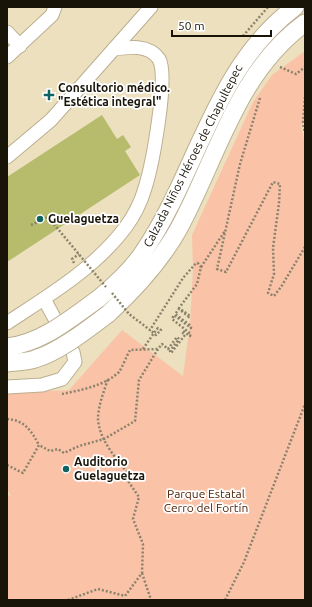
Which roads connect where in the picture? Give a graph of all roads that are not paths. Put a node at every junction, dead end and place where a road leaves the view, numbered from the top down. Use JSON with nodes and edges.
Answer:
{"nodes":[{"id":1,"x":151,"y":7,"type":"edge"},
{"id":2,"x":295,"y":7,"type":"edge"},
{"id":3,"x":53,"y":11,"type":"edge"},
{"id":4,"x":305,"y":23,"type":"edge"},
{"id":5,"x":7,"y":32,"type":"edge"},
{"id":6,"x":20,"y":46,"type":"junction"},
{"id":7,"x":114,"y":49,"type":"junction"},
{"id":8,"x":7,"y":57,"type":"edge"},
{"id":9,"x":7,"y":158,"type":"edge"},
{"id":10,"x":44,"y":299,"type":"junction"},
{"id":11,"x":7,"y":323,"type":"edge"},
{"id":12,"x":7,"y":347,"type":"edge"},
{"id":13,"x":7,"y":363,"type":"edge"},
{"id":14,"x":7,"y":387,"type":"edge"}],
"edges":[{"from":1,"to":7,"type":"street"},
{"from":2,"to":12,"type":"main road","name":"Calzada Niños Héroes de Chapultepec","bridge":true},
{"from":3,"to":6,"type":"street"},
{"from":4,"to":13,"type":"main road","name":"Calzada Niños Héroes de Chapultepec","bridge":true},
{"from":5,"to":6,"type":"street"},
{"from":6,"to":8,"type":"street"},
{"from":7,"to":9,"type":"street"},
{"from":7,"to":10,"type":"street"},
{"from":10,"to":11,"type":"street"},
{"from":10,"to":14,"type":"street"}]}
